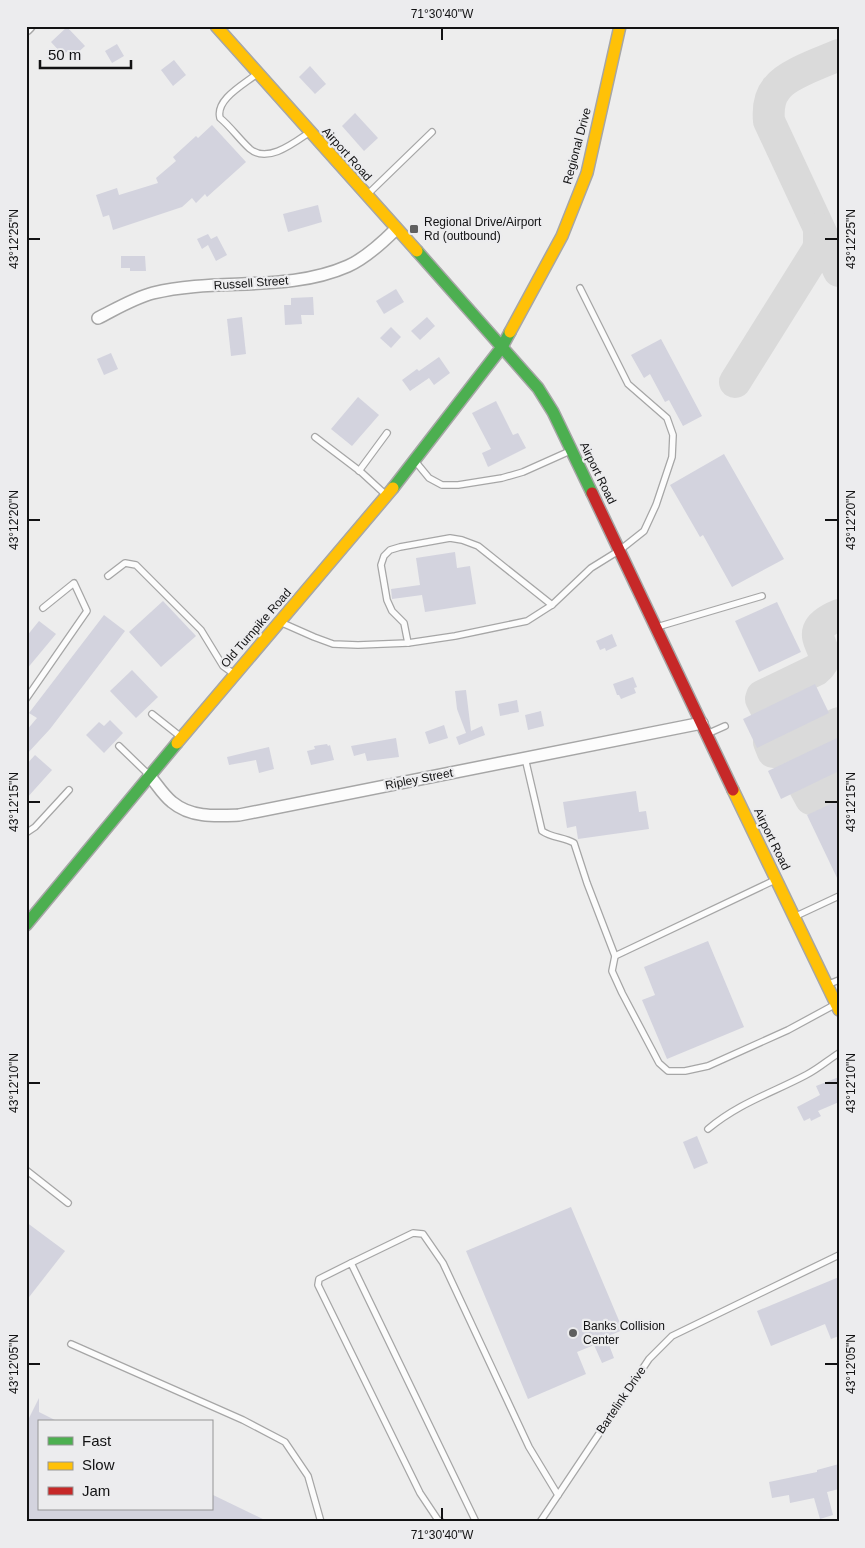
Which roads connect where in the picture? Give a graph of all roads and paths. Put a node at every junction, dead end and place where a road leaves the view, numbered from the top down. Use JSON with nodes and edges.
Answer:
{"nodes":[{"id":1,"x":29,"y":26,"type":"edge"},
{"id":2,"x":216,"y":26,"type":"edge"},
{"id":3,"x":620,"y":26,"type":"edge"},
{"id":4,"x":26,"y":29,"type":"edge"},
{"id":5,"x":258,"y":73,"type":"junction"},
{"id":6,"x":310,"y":132,"type":"junction"},
{"id":7,"x":432,"y":132,"type":"dead end"},
{"id":8,"x":366,"y":196,"type":"junction"},
{"id":9,"x":396,"y":229,"type":"junction"},
{"id":10,"x":580,"y":288,"type":"dead end"},
{"id":11,"x":98,"y":318,"type":"dead end"},
{"id":12,"x":502,"y":346,"type":"junction"},
{"id":13,"x":387,"y":433,"type":"dead end"},
{"id":14,"x":315,"y":437,"type":"dead end"},
{"id":15,"x":571,"y":450,"type":"junction"},
{"id":16,"x":415,"y":461,"type":"junction"},
{"id":17,"x":360,"y":472,"type":"junction"},
{"id":18,"x":388,"y":496,"type":"junction"},
{"id":19,"x":620,"y":550,"type":"junction"},
{"id":20,"x":108,"y":576,"type":"dead end"},
{"id":21,"x":762,"y":596,"type":"dead end"},
{"id":22,"x":552,"y":605,"type":"junction"},
{"id":23,"x":43,"y":608,"type":"dead end"},
{"id":24,"x":280,"y":622,"type":"junction"},
{"id":25,"x":655,"y":628,"type":"junction"},
{"id":26,"x":408,"y":643,"type":"junction"},
{"id":27,"x":234,"y":674,"type":"junction"},
{"id":28,"x":26,"y":699,"type":"edge"},
{"id":29,"x":152,"y":714,"type":"dead end"},
{"id":30,"x":702,"y":723,"type":"junction"},
{"id":31,"x":726,"y":726,"type":"dead end"},
{"id":32,"x":707,"y":734,"type":"junction"},
{"id":33,"x":181,"y":737,"type":"junction"},
{"id":34,"x":119,"y":746,"type":"dead end"},
{"id":35,"x":525,"y":758,"type":"junction"},
{"id":36,"x":150,"y":775,"type":"junction"},
{"id":37,"x":70,"y":790,"type":"dead end"},
{"id":38,"x":26,"y":833,"type":"edge"},
{"id":39,"x":777,"y":880,"type":"junction"},
{"id":40,"x":839,"y":896,"type":"edge"},
{"id":41,"x":794,"y":917,"type":"junction"},
{"id":42,"x":27,"y":923,"type":"edge"},
{"id":43,"x":614,"y":956,"type":"junction"},
{"id":44,"x":839,"y":980,"type":"edge"},
{"id":45,"x":827,"y":985,"type":"junction"},
{"id":46,"x":837,"y":1007,"type":"edge"},
{"id":47,"x":839,"y":1053,"type":"edge"},
{"id":48,"x":708,"y":1129,"type":"dead end"},
{"id":49,"x":26,"y":1170,"type":"edge"},
{"id":50,"x":68,"y":1203,"type":"dead end"},
{"id":51,"x":839,"y":1256,"type":"edge"},
{"id":52,"x":351,"y":1263,"type":"junction"},
{"id":53,"x":71,"y":1344,"type":"dead end"},
{"id":54,"x":558,"y":1495,"type":"junction"},
{"id":55,"x":321,"y":1522,"type":"edge"},
{"id":56,"x":442,"y":1522,"type":"edge"},
{"id":57,"x":476,"y":1522,"type":"edge"},
{"id":58,"x":540,"y":1522,"type":"edge"}],
"edges":[{"from":1,"to":4,"type":"street"},
{"from":2,"to":5,"type":"street","name":"Airport Road"},
{"from":3,"to":12,"type":"street","name":"Regional Drive"},
{"from":5,"to":6,"type":"street","name":"Airport Road"},
{"from":5,"to":6,"type":"lane"},
{"from":6,"to":8,"type":"street","name":"Airport Road"},
{"from":7,"to":8,"type":"lane"},
{"from":8,"to":9,"type":"street","name":"Airport Road"},
{"from":9,"to":11,"type":"street","name":"Russell Street"},
{"from":9,"to":12,"type":"street","name":"Airport Road"},
{"from":10,"to":19,"type":"lane"},
{"from":12,"to":15,"type":"street","name":"Airport Road"},
{"from":12,"to":16,"type":"street","name":"Old Turnpike Road"},
{"from":13,"to":17,"type":"lane"},
{"from":14,"to":17,"type":"lane"},
{"from":15,"to":16,"type":"lane"},
{"from":15,"to":19,"type":"street","name":"Airport Road"},
{"from":16,"to":18,"type":"street","name":"Old Turnpike Road"},
{"from":17,"to":18,"type":"lane"},
{"from":18,"to":24,"type":"street","name":"Old Turnpike Road"},
{"from":19,"to":22,"type":"lane"},
{"from":19,"to":25,"type":"street","name":"Airport Road"},
{"from":20,"to":27,"type":"lane"},
{"from":21,"to":25,"type":"lane"},
{"from":22,"to":26,"type":"lane"},
{"from":22,"to":26,"type":"lane"},
{"from":23,"to":28,"type":"lane"},
{"from":24,"to":26,"type":"lane"},
{"from":24,"to":27,"type":"street","name":"Old Turnpike Road"},
{"from":25,"to":30,"type":"street","name":"Airport Road"},
{"from":27,"to":33,"type":"street","name":"Old Turnpike Road"},
{"from":29,"to":33,"type":"lane"},
{"from":30,"to":32,"type":"street","name":"Airport Road"},
{"from":30,"to":35,"type":"street","name":"Ripley Street"},
{"from":31,"to":32,"type":"lane"},
{"from":32,"to":39,"type":"street","name":"Airport Road"},
{"from":33,"to":36,"type":"street","name":"Old Turnpike Road"},
{"from":34,"to":36,"type":"lane"},
{"from":35,"to":36,"type":"street","name":"Ripley Street"},
{"from":35,"to":43,"type":"lane"},
{"from":36,"to":42,"type":"street","name":"Old Turnpike Road"},
{"from":37,"to":38,"type":"lane"},
{"from":39,"to":41,"type":"street","name":"Airport Road"},
{"from":39,"to":43,"type":"lane"},
{"from":40,"to":41,"type":"lane"},
{"from":41,"to":45,"type":"street","name":"Airport Road"},
{"from":43,"to":46,"type":"lane"},
{"from":44,"to":45,"type":"lane"},
{"from":45,"to":46,"type":"street","name":"Airport Road"},
{"from":47,"to":48,"type":"lane"},
{"from":49,"to":50,"type":"lane"},
{"from":51,"to":54,"type":"lane","name":"Bartelink Drive"},
{"from":52,"to":54,"type":"lane"},
{"from":52,"to":56,"type":"lane"},
{"from":52,"to":57,"type":"lane"},
{"from":53,"to":55,"type":"lane"},
{"from":54,"to":58,"type":"lane","name":"Bartelink Drive"}]}
